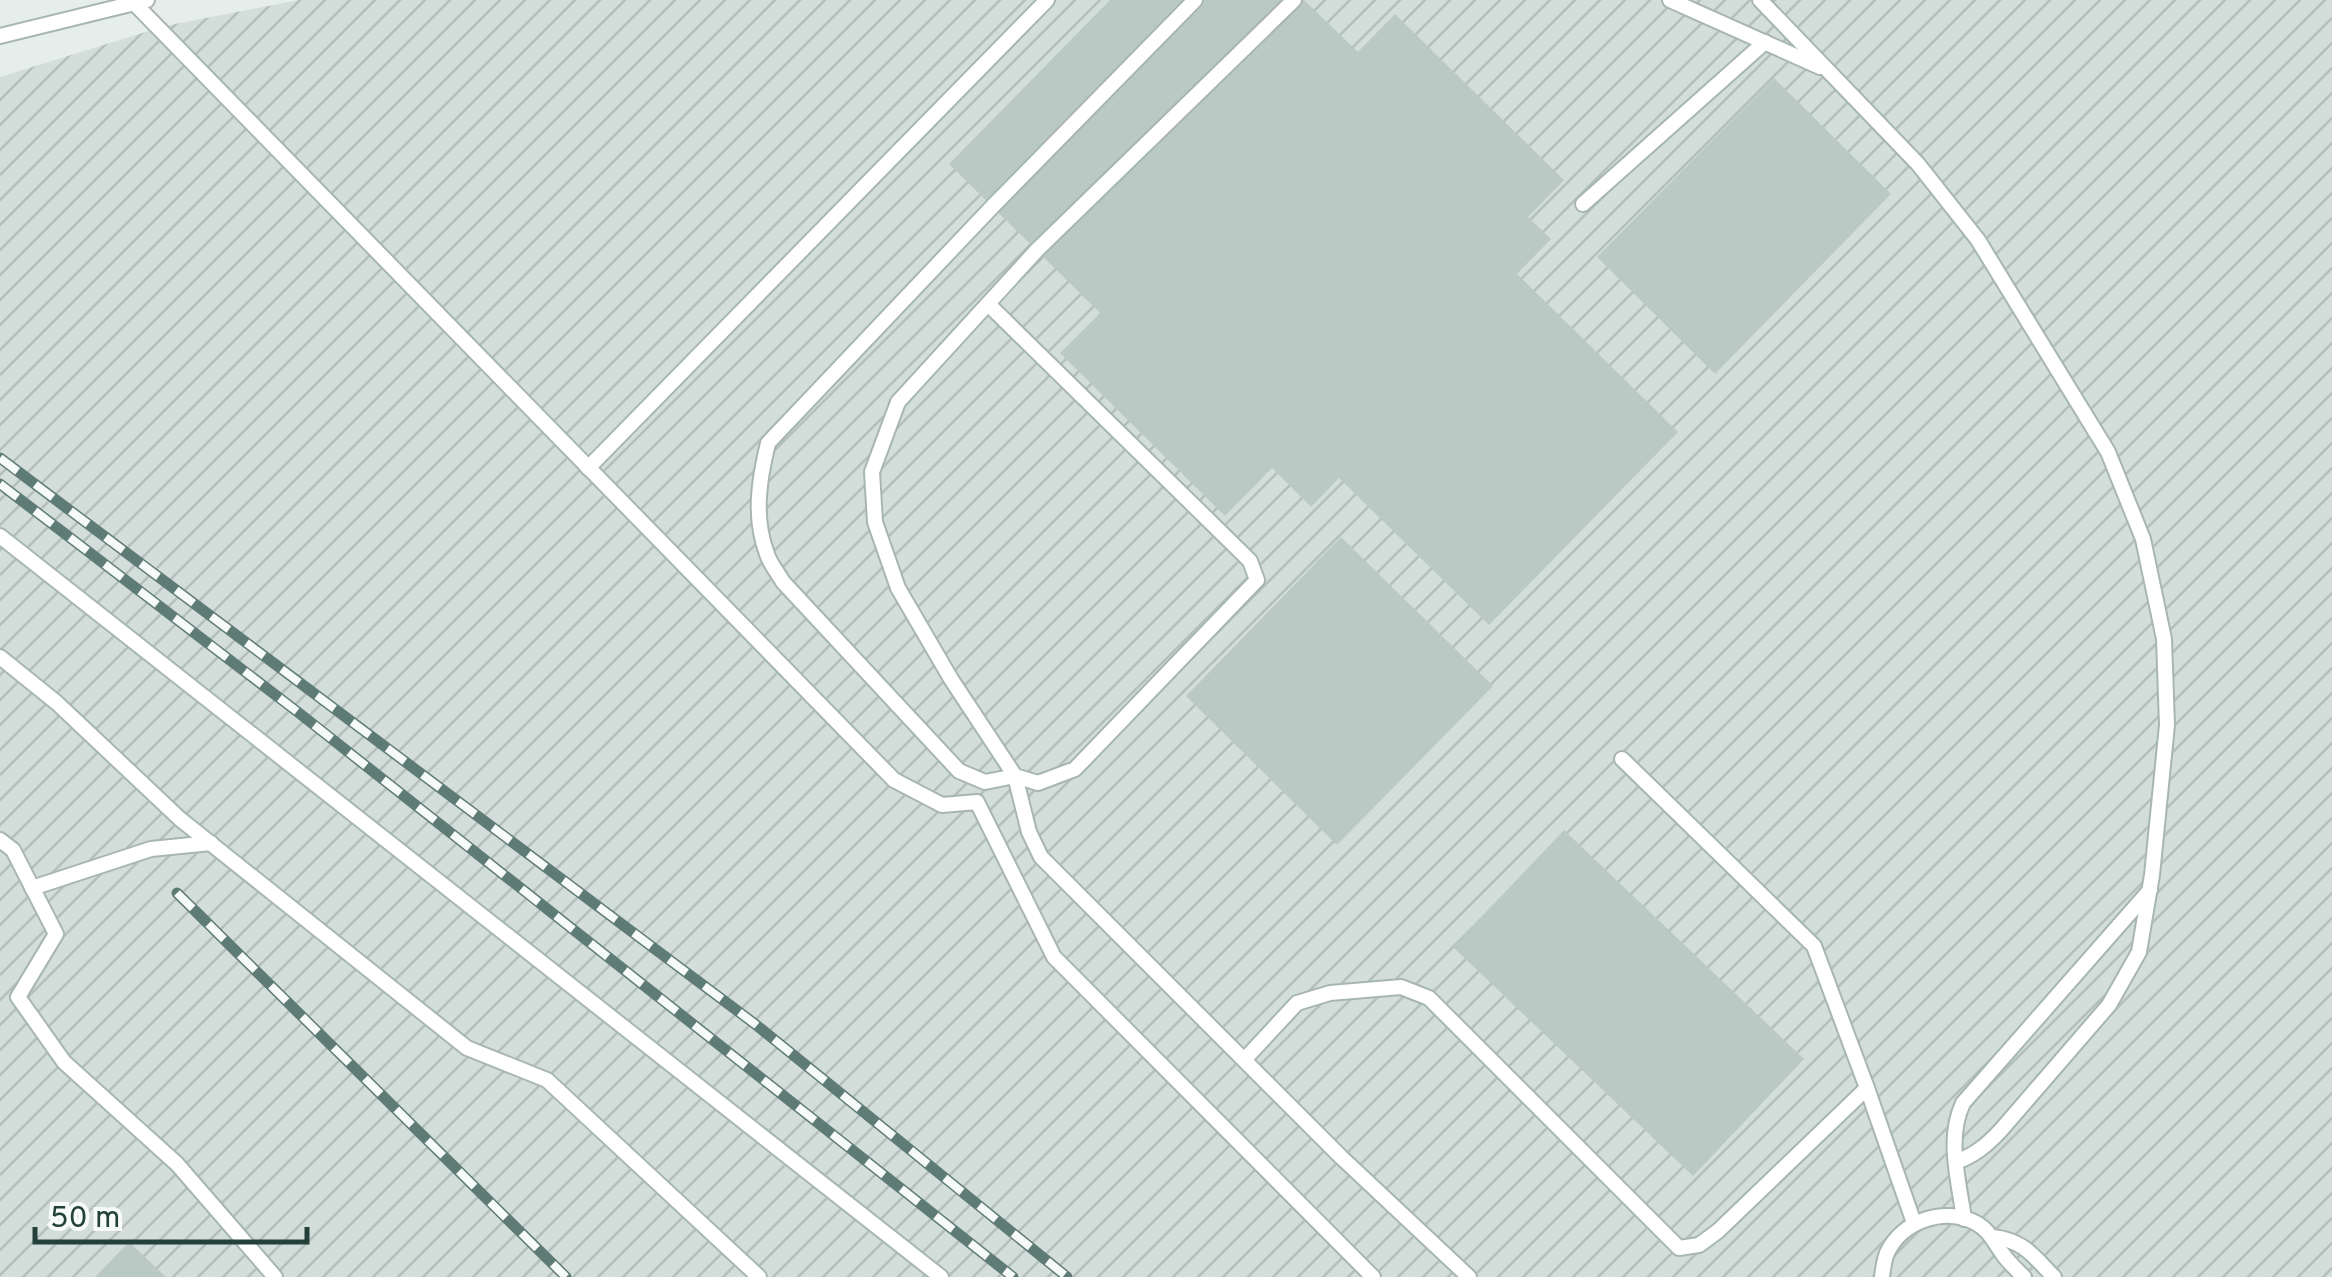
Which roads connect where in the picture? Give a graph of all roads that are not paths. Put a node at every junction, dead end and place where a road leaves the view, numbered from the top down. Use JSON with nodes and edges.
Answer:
{"nodes":[{"id":1,"x":1047,"y":0,"type":"edge"},
{"id":2,"x":1195,"y":0,"type":"edge"},
{"id":3,"x":1294,"y":0,"type":"edge"},
{"id":4,"x":1670,"y":0,"type":"edge"},
{"id":5,"x":1760,"y":0,"type":"edge"},
{"id":6,"x":140,"y":2,"type":"edge"},
{"id":7,"x":0,"y":36,"type":"edge"},
{"id":8,"x":1765,"y":42,"type":"junction"},
{"id":9,"x":1829,"y":72,"type":"junction"},
{"id":10,"x":1583,"y":204,"type":"dead end"},
{"id":11,"x":988,"y":304,"type":"junction"},
{"id":12,"x":588,"y":468,"type":"junction"},
{"id":13,"x":0,"y":536,"type":"edge"},
{"id":14,"x":0,"y":657,"type":"edge"},
{"id":15,"x":1622,"y":759,"type":"dead end"},
{"id":16,"x":1016,"y":776,"type":"junction"},
{"id":17,"x":0,"y":840,"type":"edge"},
{"id":18,"x":211,"y":844,"type":"junction"},
{"id":19,"x":32,"y":888,"type":"junction"},
{"id":20,"x":2150,"y":889,"type":"junction"},
{"id":21,"x":1245,"y":1059,"type":"junction"},
{"id":22,"x":1868,"y":1088,"type":"junction"},
{"id":23,"x":1956,"y":1162,"type":"junction"},
{"id":24,"x":1964,"y":1219,"type":"junction"},
{"id":25,"x":1914,"y":1224,"type":"junction"},
{"id":26,"x":1993,"y":1237,"type":"junction"},
{"id":27,"x":274,"y":1277,"type":"edge"},
{"id":28,"x":759,"y":1277,"type":"edge"},
{"id":29,"x":942,"y":1277,"type":"edge"},
{"id":30,"x":1373,"y":1277,"type":"edge"},
{"id":31,"x":1469,"y":1277,"type":"edge"},
{"id":32,"x":1882,"y":1277,"type":"edge"},
{"id":33,"x":2024,"y":1277,"type":"edge"},
{"id":34,"x":2054,"y":1277,"type":"edge"}],
"edges":[{"from":1,"to":12,"type":"lane"},
{"from":2,"to":16,"type":"lane"},
{"from":3,"to":11,"type":"lane"},
{"from":4,"to":8,"type":"lane"},
{"from":5,"to":9,"type":"lane"},
{"from":6,"to":7,"type":"lane"},
{"from":6,"to":12,"type":"lane"},
{"from":8,"to":9,"type":"lane"},
{"from":8,"to":10,"type":"lane"},
{"from":9,"to":20,"type":"lane"},
{"from":11,"to":16,"type":"lane"},
{"from":11,"to":16,"type":"lane"},
{"from":12,"to":30,"type":"lane"},
{"from":13,"to":29,"type":"lane"},
{"from":14,"to":18,"type":"lane"},
{"from":15,"to":22,"type":"lane"},
{"from":16,"to":21,"type":"lane"},
{"from":17,"to":19,"type":"lane"},
{"from":18,"to":19,"type":"lane"},
{"from":18,"to":28,"type":"lane"},
{"from":19,"to":27,"type":"lane"},
{"from":20,"to":23,"type":"lane"},
{"from":20,"to":23,"type":"lane"},
{"from":21,"to":22,"type":"lane"},
{"from":21,"to":31,"type":"lane"},
{"from":22,"to":25,"type":"lane"},
{"from":23,"to":24,"type":"lane"},
{"from":24,"to":25,"type":"lane"},
{"from":24,"to":26,"type":"lane"},
{"from":25,"to":32,"type":"lane"},
{"from":26,"to":33,"type":"lane"},
{"from":26,"to":34,"type":"lane"}]}
